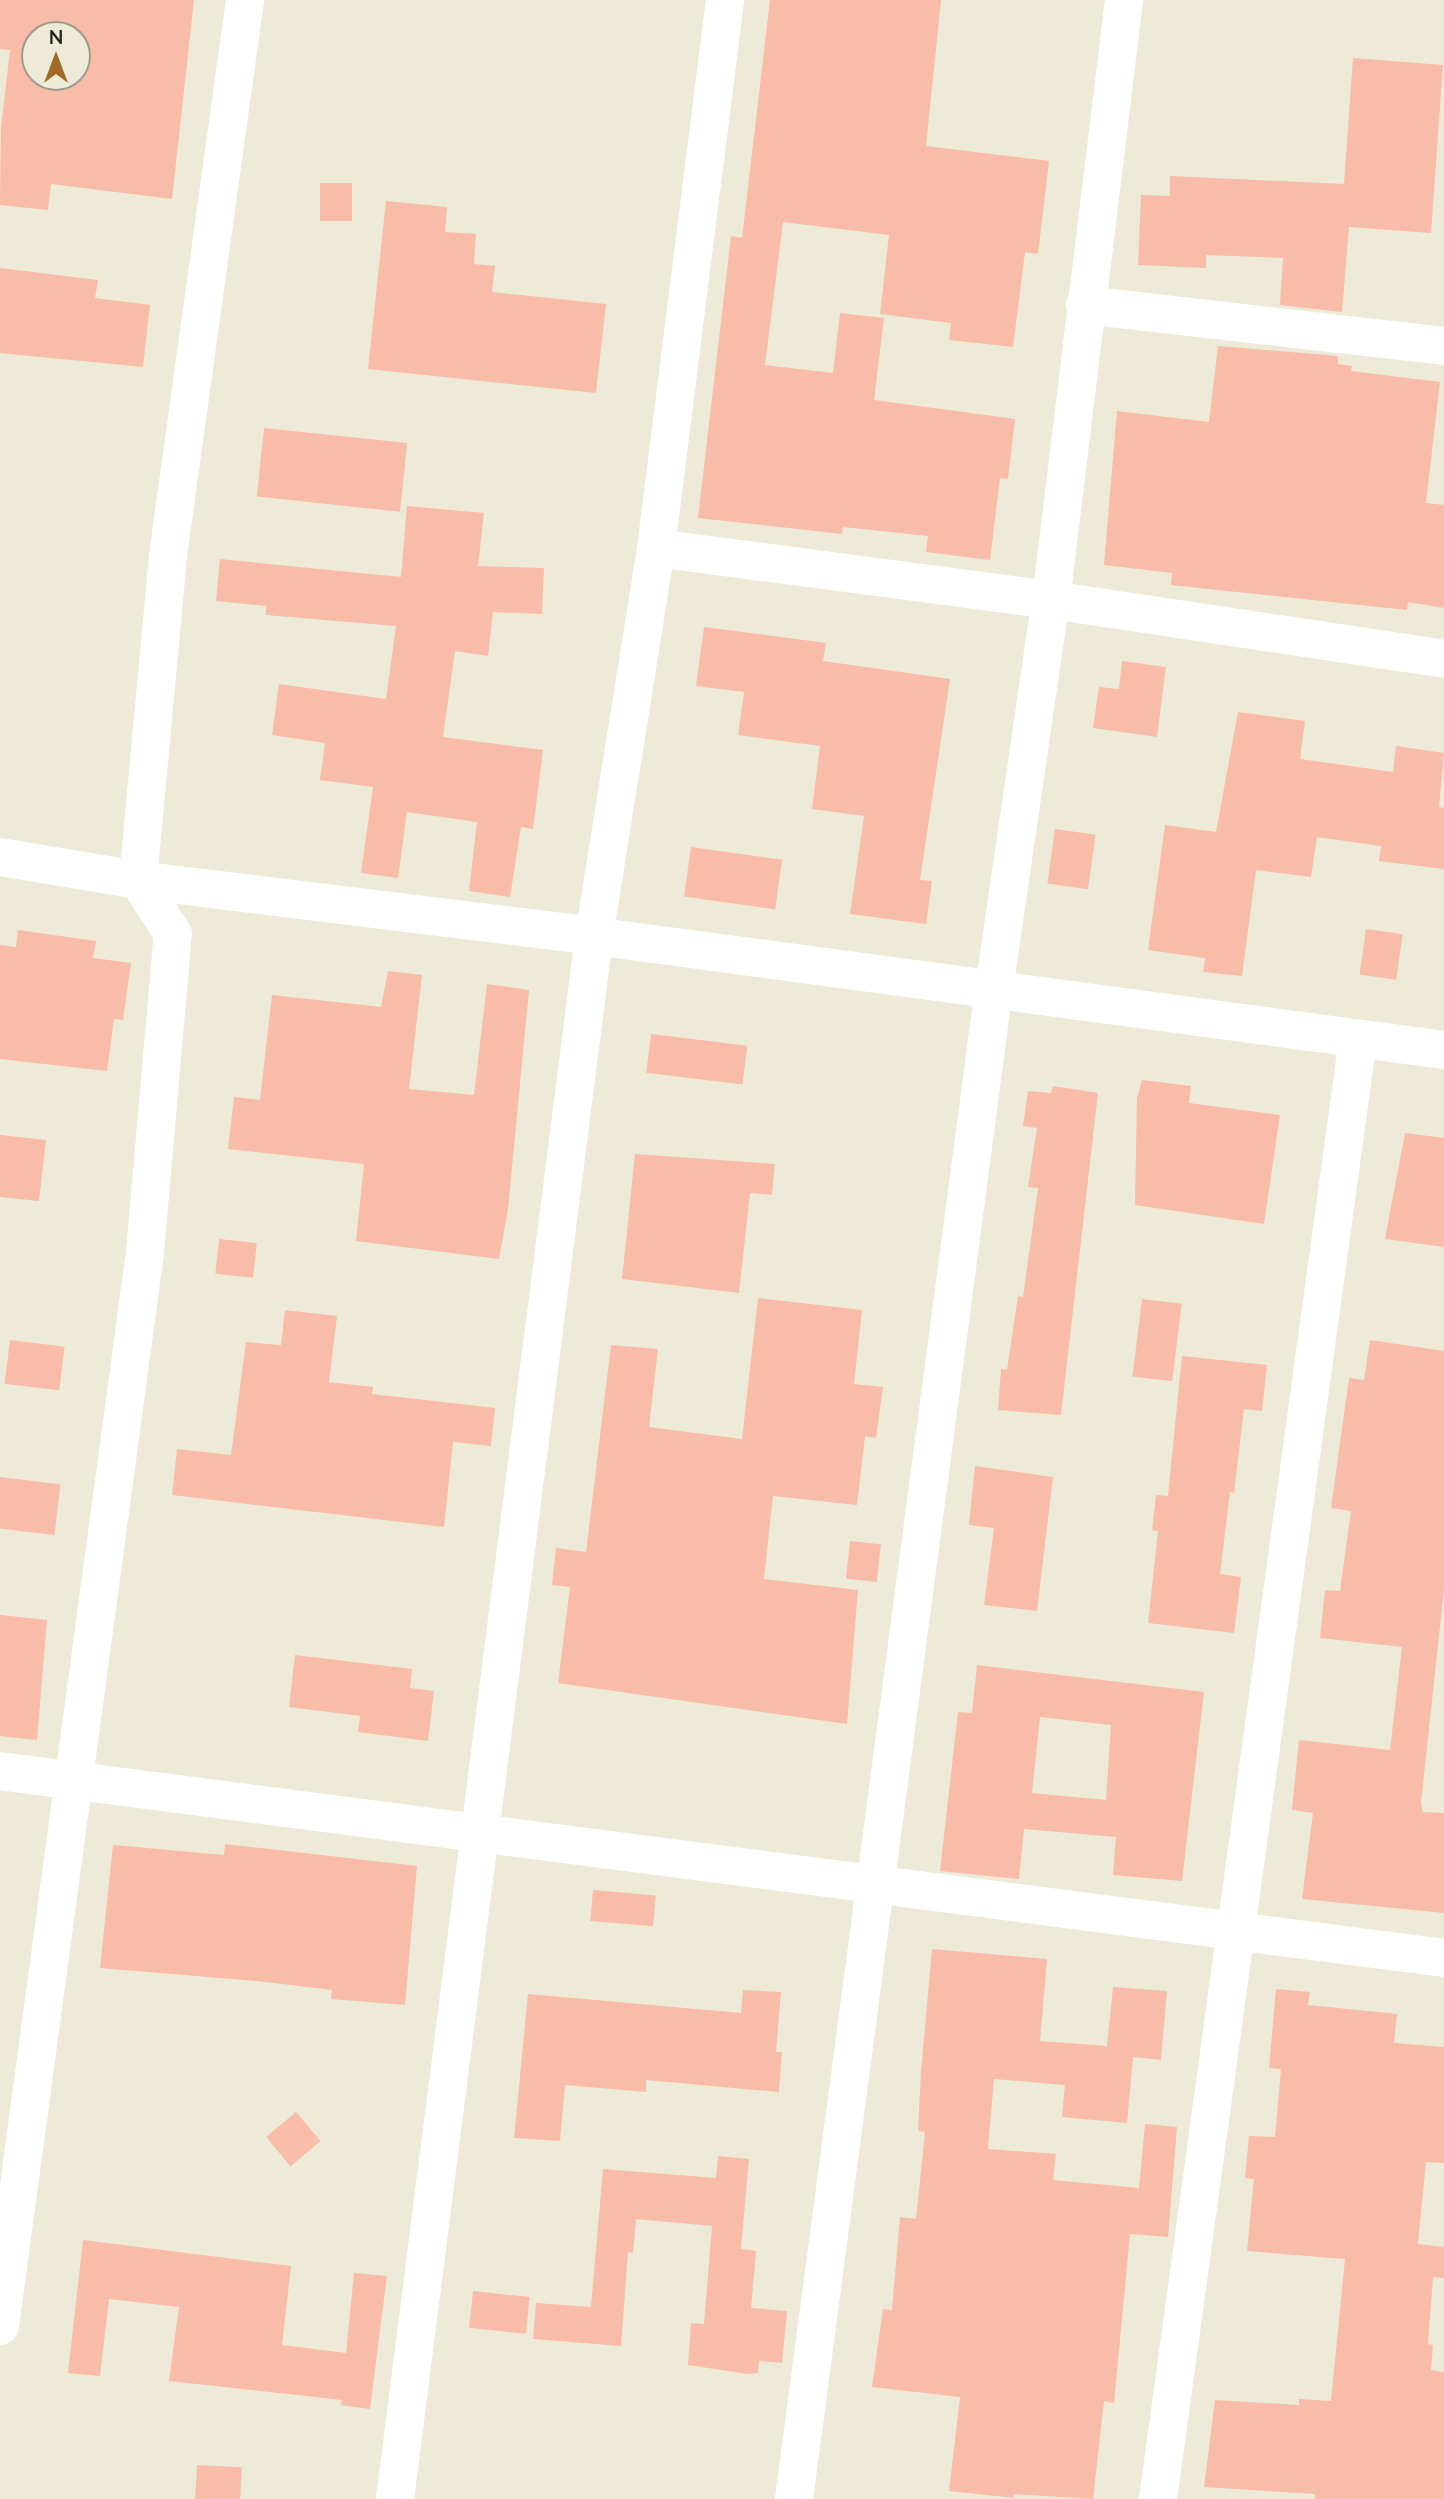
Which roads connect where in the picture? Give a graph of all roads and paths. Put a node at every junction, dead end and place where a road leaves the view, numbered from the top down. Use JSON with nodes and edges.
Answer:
{"nodes":[{"id":1,"x":244,"y":0,"type":"edge"},
{"id":2,"x":725,"y":0,"type":"edge"},
{"id":3,"x":1124,"y":0,"type":"edge"},
{"id":4,"x":1085,"y":304,"type":"junction"},
{"id":5,"x":1444,"y":346,"type":"edge"},
{"id":6,"x":656,"y":548,"type":"junction"},
{"id":7,"x":1051,"y":600,"type":"junction"},
{"id":8,"x":1444,"y":659,"type":"edge"},
{"id":9,"x":0,"y":857,"type":"edge"},
{"id":10,"x":138,"y":880,"type":"junction"},
{"id":11,"x":594,"y":936,"type":"junction"},
{"id":12,"x":994,"y":989,"type":"junction"},
{"id":13,"x":1358,"y":1039,"type":"junction"},
{"id":14,"x":1444,"y":1050,"type":"edge"},
{"id":15,"x":0,"y":1771,"type":"edge"},
{"id":16,"x":73,"y":1780,"type":"junction"},
{"id":17,"x":478,"y":1834,"type":"junction"},
{"id":18,"x":874,"y":1885,"type":"junction"},
{"id":19,"x":1235,"y":1930,"type":"junction"},
{"id":20,"x":1444,"y":1958,"type":"edge"},
{"id":21,"x":0,"y":2326,"type":"edge"},
{"id":22,"x":395,"y":2499,"type":"edge"},
{"id":23,"x":794,"y":2499,"type":"edge"},
{"id":24,"x":1158,"y":2499,"type":"edge"}],
"edges":[{"from":1,"to":10,"type":"street"},
{"from":2,"to":6,"type":"street"},
{"from":3,"to":4,"type":"street"},
{"from":4,"to":5,"type":"street"},
{"from":4,"to":7,"type":"street"},
{"from":6,"to":7,"type":"street"},
{"from":6,"to":11,"type":"street"},
{"from":7,"to":8,"type":"street"},
{"from":7,"to":12,"type":"street"},
{"from":9,"to":10,"type":"street"},
{"from":10,"to":11,"type":"street"},
{"from":10,"to":16,"type":"street"},
{"from":11,"to":12,"type":"street"},
{"from":11,"to":17,"type":"street"},
{"from":12,"to":13,"type":"street"},
{"from":12,"to":18,"type":"street"},
{"from":13,"to":14,"type":"street"},
{"from":13,"to":19,"type":"street"},
{"from":15,"to":16,"type":"street"},
{"from":16,"to":17,"type":"street"},
{"from":16,"to":21,"type":"street"},
{"from":17,"to":18,"type":"street"},
{"from":17,"to":22,"type":"street"},
{"from":18,"to":19,"type":"street"},
{"from":18,"to":23,"type":"street"},
{"from":19,"to":20,"type":"street"},
{"from":19,"to":24,"type":"street"}]}
